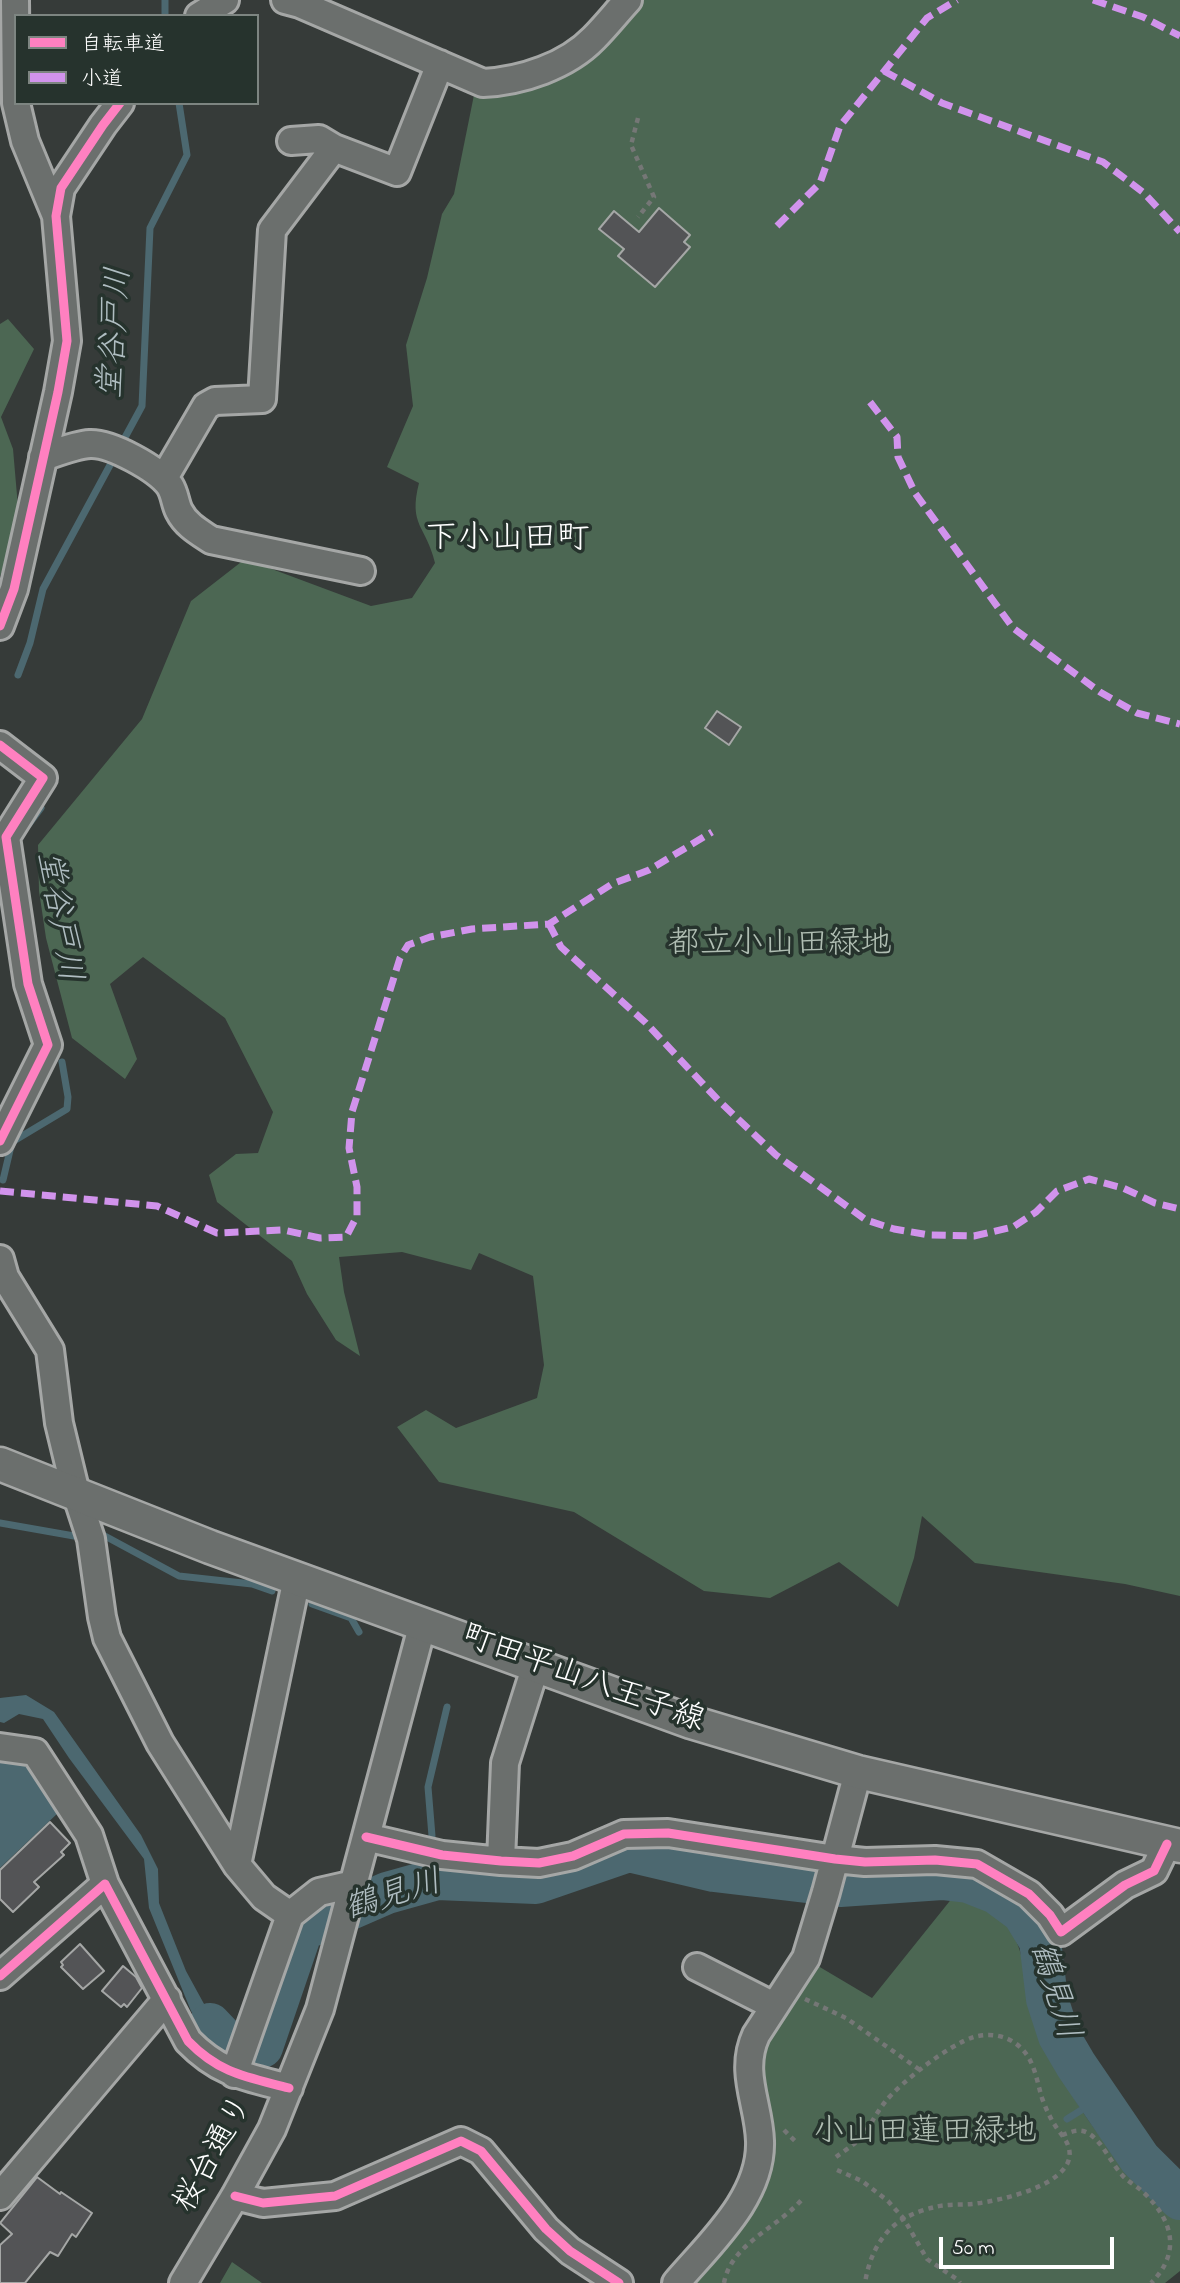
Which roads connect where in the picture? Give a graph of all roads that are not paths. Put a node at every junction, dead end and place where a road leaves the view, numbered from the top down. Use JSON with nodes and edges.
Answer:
{"nodes":[{"id":1,"x":225,"y":0,"type":"edge"},
{"id":2,"x":285,"y":0,"type":"edge"},
{"id":3,"x":628,"y":0,"type":"edge"},
{"id":4,"x":202,"y":14,"type":"edge"},
{"id":5,"x":440,"y":64,"type":"junction"},
{"id":6,"x":17,"y":105,"type":"edge"},
{"id":7,"x":118,"y":105,"type":"edge"},
{"id":8,"x":291,"y":141,"type":"dead end"},
{"id":9,"x":334,"y":148,"type":"junction"},
{"id":10,"x":56,"y":216,"type":"junction"},
{"id":11,"x":43,"y":457,"type":"junction"},
{"id":12,"x":164,"y":478,"type":"junction"},
{"id":13,"x":361,"y":571,"type":"dead end"},
{"id":14,"x":0,"y":626,"type":"edge"},
{"id":15,"x":0,"y":745,"type":"edge"},
{"id":16,"x":0,"y":1141,"type":"edge"},
{"id":17,"x":0,"y":1259,"type":"edge"},
{"id":18,"x":0,"y":1464,"type":"edge"},
{"id":19,"x":76,"y":1493,"type":"junction"},
{"id":20,"x":297,"y":1578,"type":"junction"},
{"id":21,"x":423,"y":1623,"type":"junction"},
{"id":22,"x":536,"y":1665,"type":"junction"},
{"id":23,"x":0,"y":1747,"type":"edge"},
{"id":24,"x":858,"y":1772,"type":"junction"},
{"id":25,"x":366,"y":1837,"type":"junction"},
{"id":26,"x":1173,"y":1845,"type":"edge"},
{"id":27,"x":501,"y":1861,"type":"junction"},
{"id":28,"x":237,"y":1865,"type":"junction"},
{"id":29,"x":831,"y":1873,"type":"junction"},
{"id":30,"x":105,"y":1884,"type":"junction"},
{"id":31,"x":353,"y":1886,"type":"junction"},
{"id":32,"x":290,"y":1915,"type":"junction"},
{"id":33,"x":697,"y":1966,"type":"dead end"},
{"id":34,"x":0,"y":1976,"type":"edge"},
{"id":35,"x":780,"y":1998,"type":"junction"},
{"id":36,"x":167,"y":1999,"type":"junction"},
{"id":37,"x":240,"y":2057,"type":"junction"},
{"id":38,"x":289,"y":2088,"type":"junction"},
{"id":39,"x":0,"y":2196,"type":"edge"},
{"id":40,"x":235,"y":2196,"type":"junction"},
{"id":41,"x":183,"y":2283,"type":"edge"},
{"id":42,"x":619,"y":2283,"type":"edge"},
{"id":43,"x":676,"y":2283,"type":"edge"}],
"edges":[{"from":1,"to":4,"type":"street"},
{"from":2,"to":5,"type":"street"},
{"from":3,"to":5,"type":"street"},
{"from":5,"to":9,"type":"street"},
{"from":6,"to":10,"type":"street"},
{"from":7,"to":10,"type":"street"},
{"from":8,"to":9,"type":"street"},
{"from":9,"to":12,"type":"street"},
{"from":10,"to":11,"type":"street"},
{"from":11,"to":12,"type":"street"},
{"from":11,"to":14,"type":"street"},
{"from":12,"to":13,"type":"street"},
{"from":15,"to":16,"type":"street"},
{"from":17,"to":19,"type":"street"},
{"from":18,"to":19,"type":"main road","name":"町田平山八王子線"},
{"from":19,"to":20,"type":"main road","name":"町田平山八王子線"},
{"from":19,"to":28,"type":"street"},
{"from":20,"to":21,"type":"main road","name":"町田平山八王子線"},
{"from":20,"to":28,"type":"street"},
{"from":21,"to":22,"type":"main road","name":"町田平山八王子線"},
{"from":21,"to":25,"type":"street"},
{"from":22,"to":24,"type":"main road","name":"町田平山八王子線"},
{"from":22,"to":27,"type":"street"},
{"from":23,"to":30,"type":"street"},
{"from":24,"to":26,"type":"main road","name":"町田平山八王子線"},
{"from":24,"to":29,"type":"street"},
{"from":25,"to":27,"type":"street"},
{"from":25,"to":31,"type":"street"},
{"from":26,"to":29,"type":"street"},
{"from":27,"to":29,"type":"street"},
{"from":28,"to":32,"type":"street"},
{"from":29,"to":35,"type":"street"},
{"from":30,"to":34,"type":"street"},
{"from":30,"to":36,"type":"street"},
{"from":31,"to":32,"type":"street"},
{"from":31,"to":38,"type":"street","name":"桜台通り"},
{"from":32,"to":37,"type":"street"},
{"from":33,"to":35,"type":"street"},
{"from":35,"to":43,"type":"street"},
{"from":36,"to":37,"type":"street"},
{"from":36,"to":39,"type":"street"},
{"from":37,"to":38,"type":"street"},
{"from":38,"to":40,"type":"street","name":"桜台通り"},
{"from":40,"to":41,"type":"street","name":"桜台通り"},
{"from":40,"to":42,"type":"street"}]}
